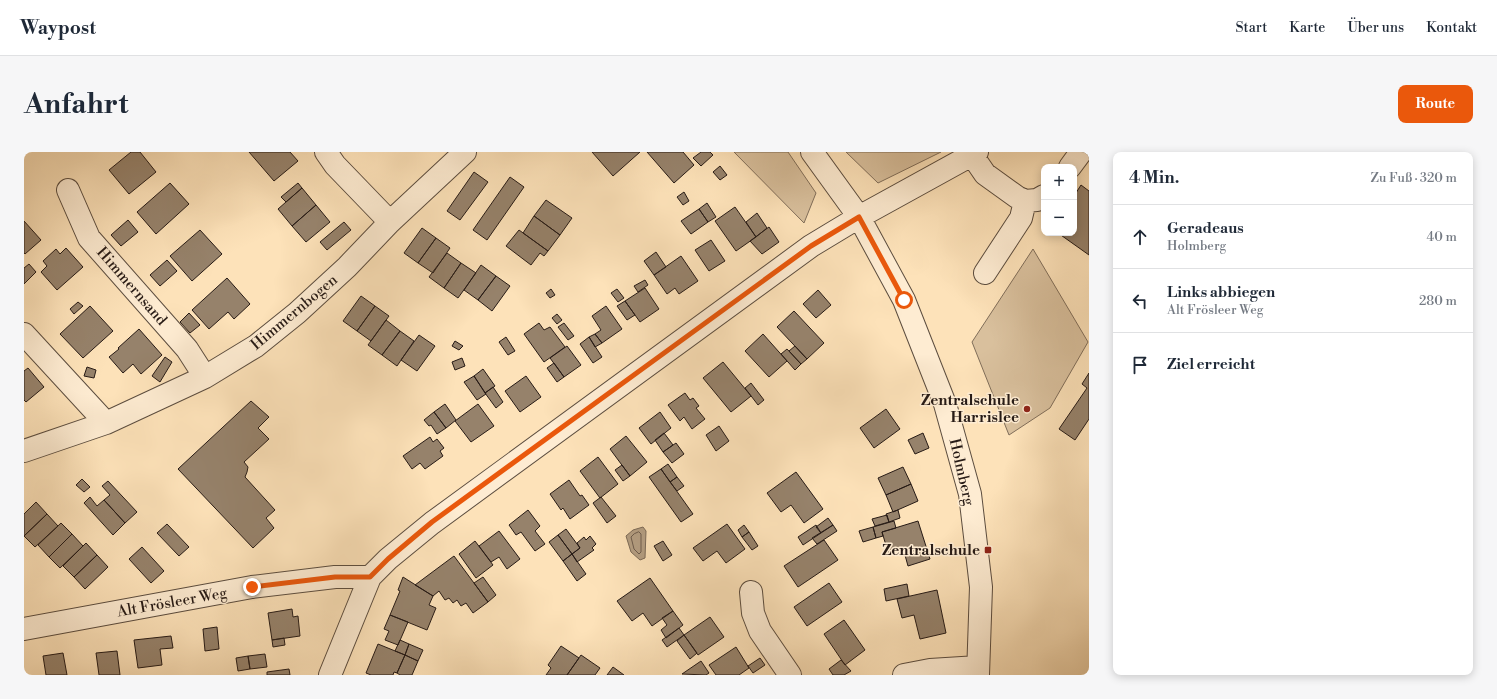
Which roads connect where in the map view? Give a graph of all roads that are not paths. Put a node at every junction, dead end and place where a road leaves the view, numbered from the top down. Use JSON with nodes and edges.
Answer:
{"nodes":[{"id":1,"x":326,"y":152,"type":"edge"},
{"id":2,"x":465,"y":152,"type":"edge"},
{"id":3,"x":812,"y":152,"type":"edge"},
{"id":4,"x":1081,"y":152,"type":"edge"},
{"id":5,"x":974,"y":153,"type":"edge"},
{"id":6,"x":1072,"y":164,"type":"edge"},
{"id":7,"x":68,"y":190,"type":"dead end"},
{"id":8,"x":1034,"y":198,"type":"edge"},
{"id":9,"x":859,"y":217,"type":"junction"},
{"id":10,"x":390,"y":222,"type":"junction"},
{"id":11,"x":985,"y":273,"type":"dead end"},
{"id":12,"x":24,"y":334,"type":"edge"},
{"id":13,"x":205,"y":377,"type":"junction"},
{"id":14,"x":106,"y":423,"type":"junction"},
{"id":15,"x":24,"y":451,"type":"edge"},
{"id":16,"x":370,"y":577,"type":"junction"},
{"id":17,"x":751,"y":592,"type":"dead end"},
{"id":18,"x":24,"y":629,"type":"edge"},
{"id":19,"x":978,"y":671,"type":"edge"},
{"id":20,"x":330,"y":675,"type":"edge"},
{"id":21,"x":790,"y":675,"type":"edge"},
{"id":22,"x":904,"y":675,"type":"edge"}],
"edges":[{"from":1,"to":10,"type":"street"},
{"from":2,"to":10,"type":"street","name":"Himmernbogen"},
{"from":3,"to":9,"type":"street","name":"Holmberg"},
{"from":4,"to":6,"type":"street"},
{"from":5,"to":8,"type":"street"},
{"from":5,"to":9,"type":"street"},
{"from":7,"to":13,"type":"street","name":"Himmernsand"},
{"from":8,"to":11,"type":"street"},
{"from":9,"to":16,"type":"street"},
{"from":9,"to":19,"type":"street","name":"Holmberg"},
{"from":10,"to":13,"type":"street","name":"Himmernbogen"},
{"from":12,"to":14,"type":"street"},
{"from":13,"to":14,"type":"street","name":"Himmernbogen"},
{"from":14,"to":15,"type":"street","name":"Himmernbogen"},
{"from":16,"to":18,"type":"street","name":"Alt Frösleer Weg"},
{"from":16,"to":20,"type":"street"},
{"from":17,"to":21,"type":"street"},
{"from":19,"to":22,"type":"street"}]}
